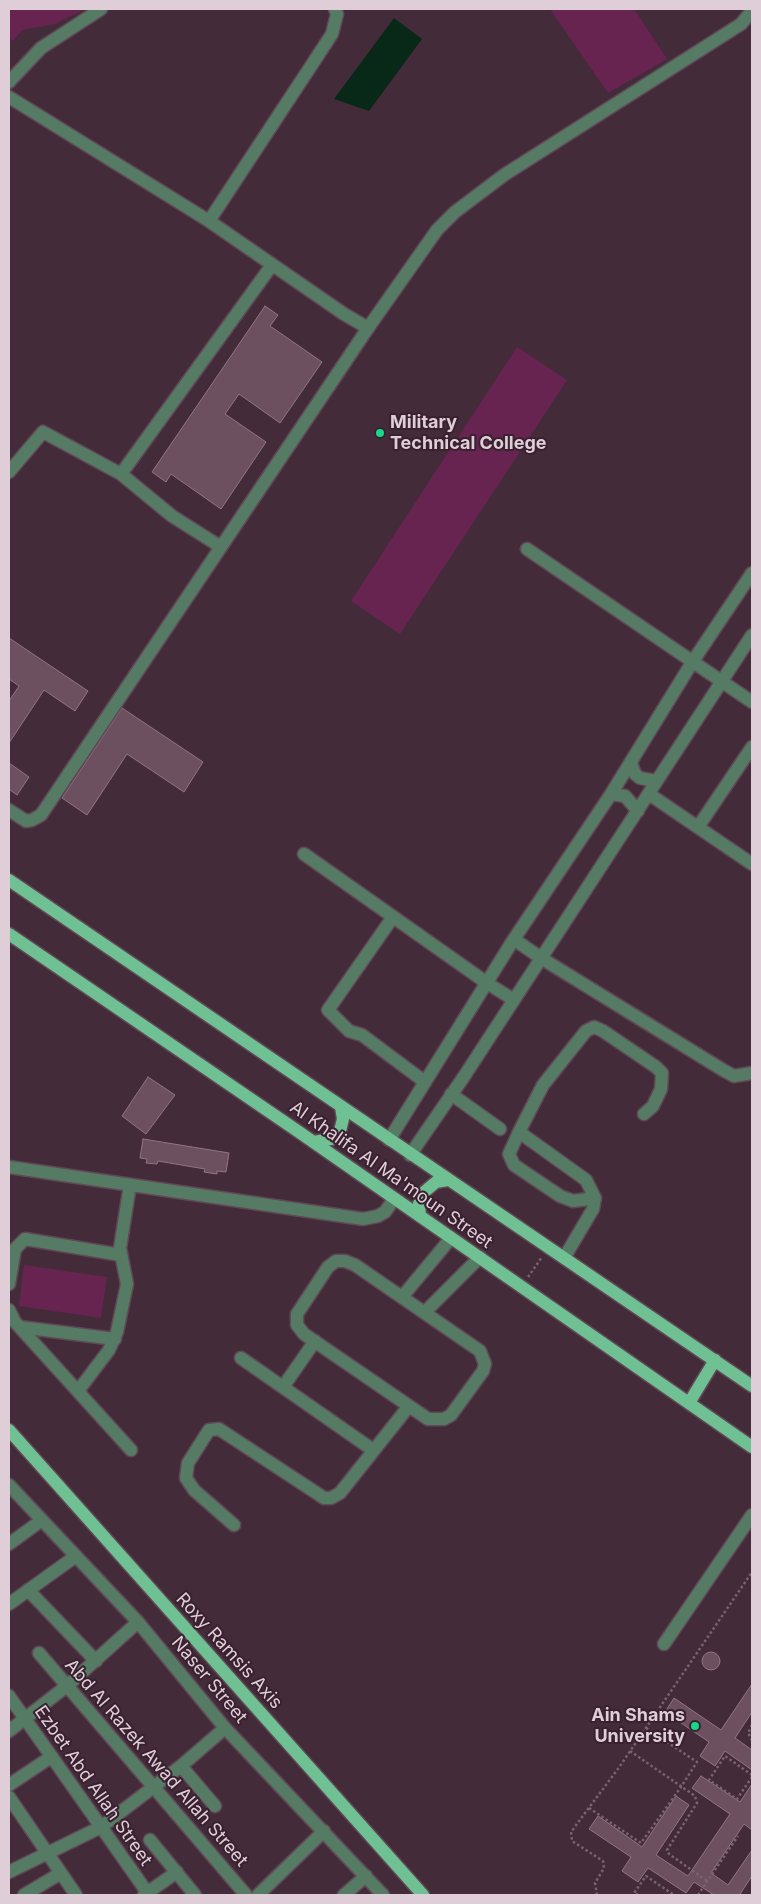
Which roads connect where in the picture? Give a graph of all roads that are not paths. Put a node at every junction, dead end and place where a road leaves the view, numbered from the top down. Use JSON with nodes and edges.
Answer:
{"nodes":[{"id":1,"x":101,"y":9,"type":"edge"},
{"id":2,"x":335,"y":9,"type":"edge"},
{"id":3,"x":752,"y":11,"type":"edge"},
{"id":4,"x":9,"y":82,"type":"edge"},
{"id":5,"x":9,"y":96,"type":"edge"},
{"id":6,"x":209,"y":221,"type":"junction"},
{"id":7,"x":272,"y":265,"type":"junction"},
{"id":8,"x":368,"y":328,"type":"junction"},
{"id":9,"x":9,"y":472,"type":"edge"},
{"id":10,"x":121,"y":474,"type":"junction"},
{"id":11,"x":221,"y":547,"type":"junction"},
{"id":12,"x":527,"y":549,"type":"dead end"},
{"id":13,"x":752,"y":574,"type":"edge"},
{"id":14,"x":752,"y":635,"type":"edge"},
{"id":15,"x":693,"y":662,"type":"junction"},
{"id":16,"x":722,"y":681,"type":"junction"},
{"id":17,"x":752,"y":702,"type":"edge"},
{"id":18,"x":752,"y":747,"type":"edge"},
{"id":19,"x":631,"y":763,"type":"junction"},
{"id":20,"x":656,"y":782,"type":"junction"},
{"id":21,"x":611,"y":794,"type":"junction"},
{"id":22,"x":649,"y":794,"type":"junction"},
{"id":23,"x":9,"y":810,"type":"edge"},
{"id":24,"x":638,"y":811,"type":"junction"},
{"id":25,"x":698,"y":827,"type":"junction"},
{"id":26,"x":304,"y":854,"type":"dead end"},
{"id":27,"x":752,"y":864,"type":"edge"},
{"id":28,"x":9,"y":880,"type":"edge"},
{"id":29,"x":394,"y":917,"type":"junction"},
{"id":30,"x":9,"y":934,"type":"edge"},
{"id":31,"x":515,"y":940,"type":"junction"},
{"id":32,"x":540,"y":958,"type":"junction"},
{"id":33,"x":487,"y":983,"type":"junction"},
{"id":34,"x":514,"y":1000,"type":"junction"},
{"id":35,"x":752,"y":1073,"type":"edge"},
{"id":36,"x":425,"y":1082,"type":"junction"},
{"id":37,"x":451,"y":1094,"type":"junction"},
{"id":38,"x":341,"y":1107,"type":"junction"},
{"id":39,"x":644,"y":1114,"type":"dead end"},
{"id":40,"x":500,"y":1129,"type":"dead end"},
{"id":41,"x":519,"y":1132,"type":"junction"},
{"id":42,"x":388,"y":1140,"type":"junction"},
{"id":43,"x":314,"y":1142,"type":"junction"},
{"id":44,"x":410,"y":1155,"type":"junction"},
{"id":45,"x":9,"y":1167,"type":"edge"},
{"id":46,"x":448,"y":1180,"type":"junction"},
{"id":47,"x":130,"y":1185,"type":"junction"},
{"id":48,"x":394,"y":1198,"type":"junction"},
{"id":49,"x":594,"y":1198,"type":"junction"},
{"id":50,"x":420,"y":1216,"type":"junction"},
{"id":51,"x":451,"y":1238,"type":"junction"},
{"id":52,"x":121,"y":1255,"type":"junction"},
{"id":53,"x":480,"y":1257,"type":"junction"},
{"id":54,"x":564,"y":1258,"type":"junction"},
{"id":55,"x":9,"y":1284,"type":"edge"},
{"id":56,"x":402,"y":1297,"type":"junction"},
{"id":57,"x":9,"y":1310,"type":"edge"},
{"id":58,"x":425,"y":1312,"type":"junction"},
{"id":59,"x":20,"y":1327,"type":"junction"},
{"id":60,"x":115,"y":1338,"type":"junction"},
{"id":61,"x":315,"y":1341,"type":"junction"},
{"id":62,"x":241,"y":1358,"type":"dead end"},
{"id":63,"x":715,"y":1360,"type":"junction"},
{"id":64,"x":752,"y":1386,"type":"edge"},
{"id":65,"x":283,"y":1387,"type":"junction"},
{"id":66,"x":78,"y":1391,"type":"junction"},
{"id":67,"x":689,"y":1403,"type":"junction"},
{"id":68,"x":409,"y":1406,"type":"junction"},
{"id":69,"x":9,"y":1430,"type":"edge"},
{"id":70,"x":752,"y":1447,"type":"edge"},
{"id":71,"x":132,"y":1450,"type":"dead end"},
{"id":72,"x":373,"y":1450,"type":"junction"},
{"id":73,"x":9,"y":1485,"type":"edge"},
{"id":74,"x":752,"y":1515,"type":"edge"},
{"id":75,"x":42,"y":1520,"type":"junction"},
{"id":76,"x":234,"y":1525,"type":"dead end"},
{"id":77,"x":9,"y":1544,"type":"edge"},
{"id":78,"x":76,"y":1556,"type":"junction"},
{"id":79,"x":28,"y":1590,"type":"junction"},
{"id":80,"x":9,"y":1604,"type":"edge"},
{"id":81,"x":138,"y":1622,"type":"junction"},
{"id":82,"x":664,"y":1644,"type":"dead end"},
{"id":83,"x":39,"y":1653,"type":"dead end"},
{"id":84,"x":96,"y":1661,"type":"junction"},
{"id":85,"x":68,"y":1685,"type":"junction"},
{"id":86,"x":9,"y":1696,"type":"edge"},
{"id":87,"x":25,"y":1719,"type":"junction"},
{"id":88,"x":225,"y":1728,"type":"junction"},
{"id":89,"x":9,"y":1731,"type":"edge"},
{"id":90,"x":51,"y":1756,"type":"junction"},
{"id":91,"x":181,"y":1766,"type":"junction"},
{"id":92,"x":9,"y":1785,"type":"edge"},
{"id":93,"x":154,"y":1786,"type":"junction"},
{"id":94,"x":9,"y":1797,"type":"edge"},
{"id":95,"x":215,"y":1806,"type":"dead end"},
{"id":96,"x":13,"y":1812,"type":"edge"},
{"id":97,"x":101,"y":1827,"type":"junction"},
{"id":98,"x":324,"y":1831,"type":"junction"},
{"id":99,"x":150,"y":1840,"type":"dead end"},
{"id":100,"x":48,"y":1854,"type":"junction"},
{"id":101,"x":9,"y":1872,"type":"edge"},
{"id":102,"x":176,"y":1872,"type":"junction"},
{"id":103,"x":61,"y":1873,"type":"junction"},
{"id":104,"x":366,"y":1876,"type":"junction"},
{"id":105,"x":262,"y":1894,"type":"edge"},
{"id":106,"x":24,"y":1895,"type":"edge"},
{"id":107,"x":76,"y":1895,"type":"edge"},
{"id":108,"x":147,"y":1895,"type":"edge"},
{"id":109,"x":195,"y":1895,"type":"edge"},
{"id":110,"x":246,"y":1895,"type":"edge"},
{"id":111,"x":344,"y":1895,"type":"edge"},
{"id":112,"x":383,"y":1895,"type":"edge"},
{"id":113,"x":424,"y":1895,"type":"edge"}],
"edges":[{"from":1,"to":4,"type":"street"},
{"from":2,"to":6,"type":"street"},
{"from":3,"to":8,"type":"street"},
{"from":5,"to":6,"type":"street"},
{"from":6,"to":7,"type":"street"},
{"from":7,"to":8,"type":"street"},
{"from":7,"to":10,"type":"street"},
{"from":8,"to":11,"type":"street"},
{"from":9,"to":10,"type":"street"},
{"from":10,"to":11,"type":"street"},
{"from":11,"to":23,"type":"street"},
{"from":12,"to":15,"type":"street"},
{"from":13,"to":15,"type":"street"},
{"from":14,"to":16,"type":"street"},
{"from":15,"to":16,"type":"street"},
{"from":15,"to":19,"type":"street"},
{"from":16,"to":17,"type":"street"},
{"from":16,"to":20,"type":"street"},
{"from":18,"to":25,"type":"street"},
{"from":19,"to":20,"type":"street"},
{"from":19,"to":21,"type":"street"},
{"from":20,"to":22,"type":"street"},
{"from":21,"to":24,"type":"street"},
{"from":21,"to":31,"type":"street"},
{"from":22,"to":24,"type":"street"},
{"from":22,"to":25,"type":"street"},
{"from":24,"to":32,"type":"street"},
{"from":25,"to":27,"type":"street"},
{"from":26,"to":29,"type":"street"},
{"from":28,"to":38,"type":"main road","name":"Al Khalifa Al Ma'moun Street"},
{"from":29,"to":33,"type":"street"},
{"from":29,"to":36,"type":"street"},
{"from":30,"to":43,"type":"main road","name":"Al Khalifa Al Ma'moun Street"},
{"from":31,"to":32,"type":"street"},
{"from":31,"to":33,"type":"street"},
{"from":32,"to":34,"type":"street"},
{"from":32,"to":35,"type":"street"},
{"from":33,"to":34,"type":"street"},
{"from":33,"to":36,"type":"street"},
{"from":34,"to":37,"type":"street"},
{"from":36,"to":42,"type":"street"},
{"from":37,"to":40,"type":"street"},
{"from":37,"to":44,"type":"street"},
{"from":38,"to":42,"type":"main road","name":"Al Khalifa Al Ma'moun Street"},
{"from":38,"to":43,"type":"main road"},
{"from":39,"to":41,"type":"street"},
{"from":41,"to":49,"type":"street"},
{"from":41,"to":49,"type":"street"},
{"from":42,"to":44,"type":"main road","name":"Al Khalifa Al Ma'moun Street"},
{"from":43,"to":48,"type":"main road","name":"Al Khalifa Al Ma'moun Street"},
{"from":44,"to":46,"type":"main road","name":"Al Khalifa Al Ma'moun Street"},
{"from":45,"to":47,"type":"street"},
{"from":46,"to":50,"type":"main road"},
{"from":46,"to":54,"type":"main road","name":"Al Khalifa Al Ma'moun Street"},
{"from":47,"to":48,"type":"street"},
{"from":47,"to":52,"type":"street"},
{"from":48,"to":50,"type":"main road","name":"Al Khalifa Al Ma'moun Street"},
{"from":49,"to":54,"type":"street"},
{"from":50,"to":51,"type":"main road","name":"Al Khalifa Al Ma'moun Street"},
{"from":51,"to":53,"type":"main road","name":"Al Khalifa Al Ma'moun Street"},
{"from":51,"to":56,"type":"street"},
{"from":52,"to":55,"type":"street"},
{"from":52,"to":60,"type":"street"},
{"from":53,"to":58,"type":"street"},
{"from":53,"to":67,"type":"main road","name":"Al Khalifa Al Ma'moun Street"},
{"from":54,"to":63,"type":"main road","name":"Al Khalifa Al Ma'moun Street"},
{"from":56,"to":58,"type":"street"},
{"from":56,"to":61,"type":"street"},
{"from":57,"to":59,"type":"street"},
{"from":58,"to":68,"type":"street"},
{"from":59,"to":60,"type":"street"},
{"from":59,"to":66,"type":"street"},
{"from":60,"to":66,"type":"street"},
{"from":61,"to":65,"type":"street"},
{"from":61,"to":68,"type":"street"},
{"from":62,"to":65,"type":"street"},
{"from":63,"to":64,"type":"main road","name":"Al Khalifa Al Ma'moun Street"},
{"from":63,"to":67,"type":"main road"},
{"from":65,"to":72,"type":"street"},
{"from":66,"to":71,"type":"street"},
{"from":67,"to":70,"type":"main road","name":"Al Khalifa Al Ma'moun Street"},
{"from":68,"to":72,"type":"street"},
{"from":69,"to":113,"type":"main road","name":"Roxy Ramsis Axis"},
{"from":72,"to":76,"type":"street"},
{"from":73,"to":75,"type":"street","name":"Naser Street"},
{"from":74,"to":82,"type":"street"},
{"from":75,"to":77,"type":"street"},
{"from":75,"to":78,"type":"street","name":"Naser Street"},
{"from":78,"to":79,"type":"street"},
{"from":78,"to":81,"type":"street","name":"Naser Street"},
{"from":79,"to":80,"type":"street"},
{"from":79,"to":84,"type":"street"},
{"from":81,"to":84,"type":"street"},
{"from":81,"to":88,"type":"street","name":"Naser Street"},
{"from":83,"to":85,"type":"street","name":"Abd Al Razek Awad Allah Street"},
{"from":84,"to":85,"type":"street"},
{"from":85,"to":87,"type":"street"},
{"from":85,"to":93,"type":"street","name":"Abd Al Razek Awad Allah Street"},
{"from":86,"to":87,"type":"street","name":"Ezbet Abd Allah Street"},
{"from":87,"to":89,"type":"street"},
{"from":87,"to":90,"type":"street","name":"Ezbet Abd Allah Street"},
{"from":88,"to":91,"type":"street"},
{"from":88,"to":98,"type":"street","name":"Naser Street"},
{"from":90,"to":92,"type":"street"},
{"from":90,"to":97,"type":"street","name":"Ezbet Abd Allah Street"},
{"from":91,"to":93,"type":"street"},
{"from":91,"to":95,"type":"street"},
{"from":93,"to":97,"type":"street"},
{"from":93,"to":110,"type":"street","name":"Abd Al Razek Awad Allah Street"},
{"from":94,"to":96,"type":"street"},
{"from":96,"to":100,"type":"street"},
{"from":97,"to":100,"type":"street"},
{"from":97,"to":108,"type":"street","name":"Ezbet Abd Allah Street"},
{"from":98,"to":104,"type":"street","name":"Naser Street"},
{"from":98,"to":105,"type":"street"},
{"from":99,"to":102,"type":"street"},
{"from":100,"to":101,"type":"street"},
{"from":100,"to":103,"type":"street"},
{"from":102,"to":108,"type":"street"},
{"from":102,"to":109,"type":"street"},
{"from":103,"to":106,"type":"street"},
{"from":103,"to":107,"type":"street"},
{"from":104,"to":111,"type":"street"},
{"from":104,"to":112,"type":"street","name":"Naser Street"}]}
